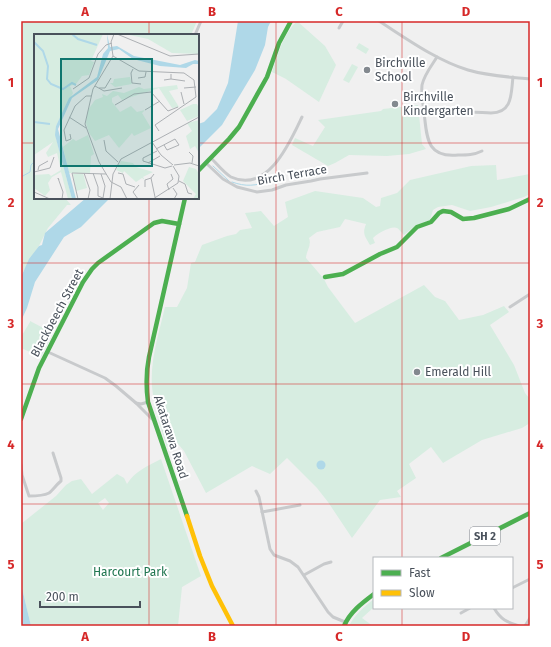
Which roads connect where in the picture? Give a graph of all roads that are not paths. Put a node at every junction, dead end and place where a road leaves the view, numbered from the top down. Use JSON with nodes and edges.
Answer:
{"nodes":[{"id":1,"x":201,"y":21,"type":"edge"},
{"id":2,"x":291,"y":21,"type":"edge"},
{"id":3,"x":343,"y":21,"type":"edge"},
{"id":4,"x":379,"y":21,"type":"edge"},
{"id":5,"x":339,"y":28,"type":"dead end"},
{"id":6,"x":195,"y":34,"type":"edge"},
{"id":7,"x":437,"y":57,"type":"junction"},
{"id":8,"x":513,"y":77,"type":"junction"},
{"id":9,"x":530,"y":79,"type":"edge"},
{"id":10,"x":466,"y":113,"type":"dead end"},
{"id":11,"x":302,"y":117,"type":"dead end"},
{"id":12,"x":482,"y":151,"type":"dead end"},
{"id":13,"x":211,"y":158,"type":"junction"},
{"id":14,"x":206,"y":163,"type":"junction"},
{"id":15,"x":199,"y":170,"type":"edge"},
{"id":16,"x":367,"y":173,"type":"dead end"},
{"id":17,"x":185,"y":199,"type":"edge"},
{"id":18,"x":530,"y":199,"type":"edge"},
{"id":19,"x":180,"y":224,"type":"junction"},
{"id":20,"x":324,"y":277,"type":"dead end"},
{"id":21,"x":530,"y":294,"type":"edge"},
{"id":22,"x":510,"y":307,"type":"dead end"},
{"id":23,"x":48,"y":352,"type":"junction"},
{"id":24,"x":148,"y":402,"type":"junction"},
{"id":25,"x":136,"y":403,"type":"junction"},
{"id":26,"x":21,"y":419,"type":"edge"},
{"id":27,"x":155,"y":421,"type":"junction"},
{"id":28,"x":53,"y":453,"type":"dead end"},
{"id":29,"x":21,"y":465,"type":"edge"},
{"id":30,"x":256,"y":491,"type":"dead end"},
{"id":31,"x":300,"y":505,"type":"dead end"},
{"id":32,"x":262,"y":512,"type":"junction"},
{"id":33,"x":529,"y":514,"type":"edge"},
{"id":34,"x":443,"y":557,"type":"edge"},
{"id":35,"x":331,"y":562,"type":"dead end"},
{"id":36,"x":304,"y":576,"type":"junction"},
{"id":37,"x":530,"y":579,"type":"edge"},
{"id":38,"x":513,"y":588,"type":"edge"},
{"id":39,"x":373,"y":595,"type":"edge"},
{"id":40,"x":468,"y":609,"type":"edge"},
{"id":41,"x":494,"y":609,"type":"edge"},
{"id":42,"x":461,"y":613,"type":"dead end"},
{"id":43,"x":530,"y":618,"type":"edge"},
{"id":44,"x":345,"y":624,"type":"edge"},
{"id":45,"x":233,"y":626,"type":"edge"},
{"id":46,"x":519,"y":626,"type":"edge"},
{"id":47,"x":525,"y":626,"type":"edge"}],
"edges":[{"from":1,"to":6,"type":"street"},
{"from":2,"to":13,"type":"main road"},
{"from":3,"to":5,"type":"street"},
{"from":4,"to":7,"type":"street"},
{"from":7,"to":8,"type":"street"},
{"from":7,"to":12,"type":"street"},
{"from":8,"to":9,"type":"street"},
{"from":8,"to":10,"type":"street"},
{"from":11,"to":13,"type":"street"},
{"from":13,"to":14,"type":"main road"},
{"from":14,"to":15,"type":"main road"},
{"from":14,"to":16,"type":"street","name":"Birch Terrace"},
{"from":17,"to":19,"type":"main road","name":"Akatarawa Road"},
{"from":18,"to":20,"type":"main road"},
{"from":19,"to":23,"type":"main road","name":"Blackbeech Street"},
{"from":19,"to":24,"type":"main road","name":"Akatarawa Road"},
{"from":21,"to":22,"type":"street"},
{"from":23,"to":25,"type":"street"},
{"from":23,"to":26,"type":"main road","name":"Blackbeech Street"},
{"from":24,"to":25,"type":"street"},
{"from":24,"to":27,"type":"main road","name":"Akatarawa Road"},
{"from":25,"to":27,"type":"street"},
{"from":27,"to":45,"type":"main road","name":"Akatarawa Road"},
{"from":28,"to":29,"type":"street"},
{"from":30,"to":32,"type":"street"},
{"from":31,"to":32,"type":"street"},
{"from":32,"to":36,"type":"street"},
{"from":33,"to":34,"type":"main road","number":"SH 2"},
{"from":35,"to":36,"type":"street"},
{"from":36,"to":44,"type":"street"},
{"from":37,"to":38,"type":"street"},
{"from":39,"to":44,"type":"main road"},
{"from":40,"to":42,"type":"street"},
{"from":41,"to":46,"type":"street"},
{"from":43,"to":47,"type":"street"}]}
